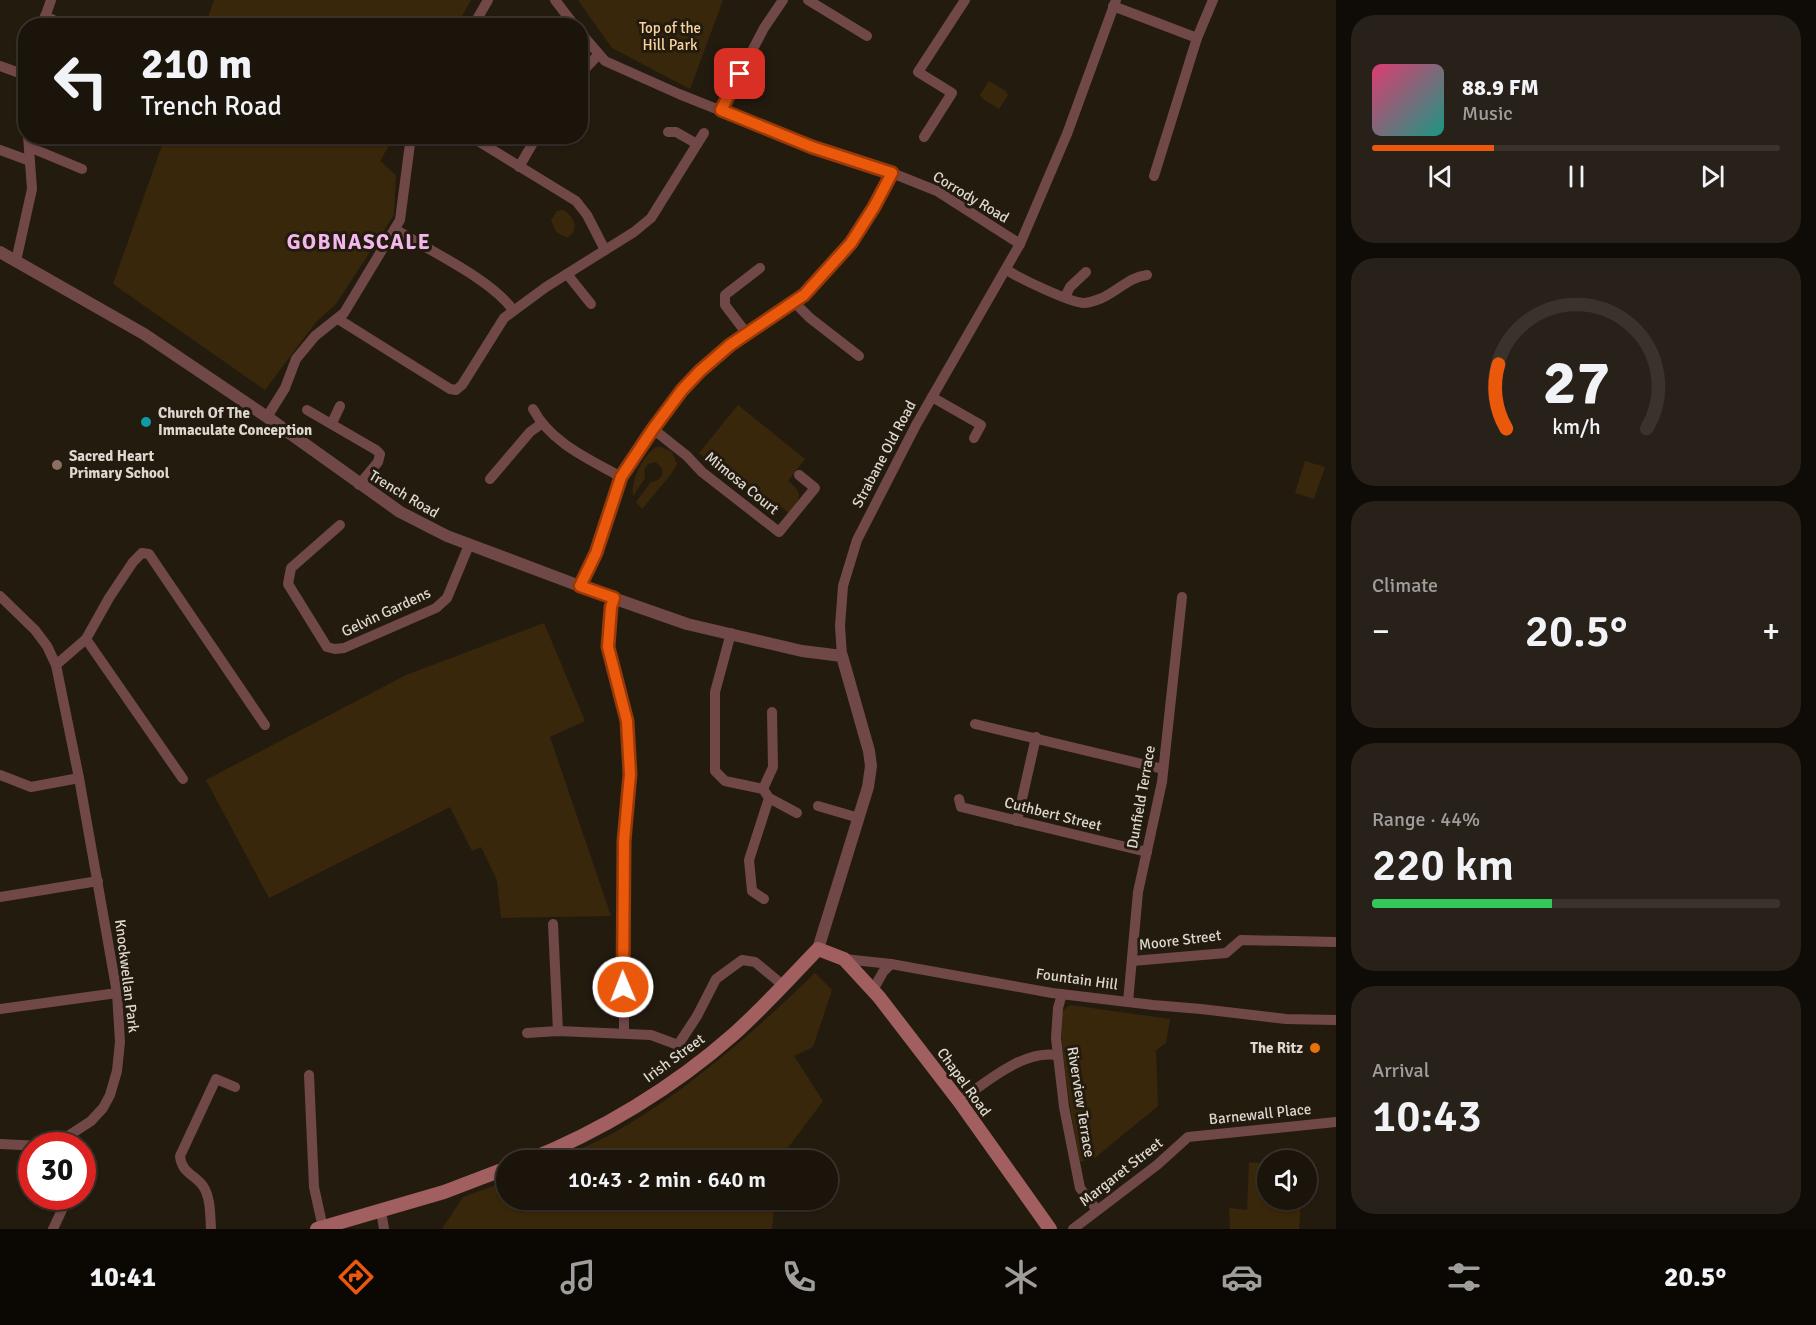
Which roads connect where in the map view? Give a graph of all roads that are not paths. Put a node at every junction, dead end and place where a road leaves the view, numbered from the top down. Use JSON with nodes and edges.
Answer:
{"nodes":[{"id":1,"x":51,"y":0,"type":"edge"},
{"id":2,"x":488,"y":0,"type":"edge"},
{"id":3,"x":555,"y":0,"type":"edge"},
{"id":4,"x":783,"y":0,"type":"edge"},
{"id":5,"x":808,"y":0,"type":"edge"},
{"id":6,"x":965,"y":0,"type":"edge"},
{"id":7,"x":1212,"y":0,"type":"edge"},
{"id":8,"x":1114,"y":3,"type":"edge"},
{"id":9,"x":44,"y":18,"type":"edge"},
{"id":10,"x":478,"y":18,"type":"edge"},
{"id":11,"x":569,"y":18,"type":"edge"},
{"id":12,"x":867,"y":36,"type":"dead end"},
{"id":13,"x":1197,"y":38,"type":"junction"},
{"id":14,"x":588,"y":42,"type":"edge"},
{"id":15,"x":598,"y":55,"type":"junction"},
{"id":16,"x":0,"y":66,"type":"edge"},
{"id":17,"x":588,"y":66,"type":"edge"},
{"id":18,"x":18,"y":72,"type":"edge"},
{"id":19,"x":721,"y":110,"type":"junction"},
{"id":20,"x":668,"y":132,"type":"dead end"},
{"id":21,"x":704,"y":133,"type":"dead end"},
{"id":22,"x":924,"y":137,"type":"dead end"},
{"id":23,"x":28,"y":144,"type":"edge"},
{"id":24,"x":32,"y":144,"type":"edge"},
{"id":25,"x":410,"y":144,"type":"edge"},
{"id":26,"x":483,"y":144,"type":"edge"},
{"id":27,"x":532,"y":144,"type":"edge"},
{"id":28,"x":697,"y":144,"type":"junction"},
{"id":29,"x":0,"y":150,"type":"edge"},
{"id":30,"x":30,"y":161,"type":"junction"},
{"id":31,"x":519,"y":167,"type":"junction"},
{"id":32,"x":82,"y":169,"type":"dead end"},
{"id":33,"x":892,"y":173,"type":"junction"},
{"id":34,"x":1154,"y":176,"type":"dead end"},
{"id":35,"x":395,"y":229,"type":"junction"},
{"id":36,"x":1020,"y":244,"type":"junction"},
{"id":37,"x":604,"y":250,"type":"junction"},
{"id":38,"x":0,"y":252,"type":"edge"},
{"id":39,"x":15,"y":261,"type":"junction"},
{"id":40,"x":760,"y":268,"type":"dead end"},
{"id":41,"x":1006,"y":270,"type":"junction"},
{"id":42,"x":1086,"y":272,"type":"dead end"},
{"id":43,"x":567,"y":274,"type":"junction"},
{"id":44,"x":1147,"y":274,"type":"dead end"},
{"id":45,"x":1065,"y":297,"type":"junction"},
{"id":46,"x":794,"y":302,"type":"junction"},
{"id":47,"x":591,"y":304,"type":"dead end"},
{"id":48,"x":513,"y":310,"type":"junction"},
{"id":49,"x":338,"y":319,"type":"junction"},
{"id":50,"x":747,"y":334,"type":"junction"},
{"id":51,"x":859,"y":356,"type":"dead end"},
{"id":52,"x":932,"y":397,"type":"junction"},
{"id":53,"x":340,"y":406,"type":"dead end"},
{"id":54,"x":307,"y":410,"type":"dead end"},
{"id":55,"x":533,"y":410,"type":"dead end"},
{"id":56,"x":267,"y":417,"type":"junction"},
{"id":57,"x":332,"y":423,"type":"junction"},
{"id":58,"x":541,"y":424,"type":"junction"},
{"id":59,"x":653,"y":429,"type":"junction"},
{"id":60,"x":974,"y":438,"type":"dead end"},
{"id":61,"x":799,"y":475,"type":"dead end"},
{"id":62,"x":621,"y":477,"type":"junction"},
{"id":63,"x":490,"y":479,"type":"dead end"},
{"id":64,"x":359,"y":485,"type":"junction"},
{"id":65,"x":340,"y":525,"type":"dead end"},
{"id":66,"x":470,"y":545,"type":"junction"},
{"id":67,"x":580,"y":586,"type":"junction"},
{"id":68,"x":0,"y":596,"type":"edge"},
{"id":69,"x":1182,"y":597,"type":"dead end"},
{"id":70,"x":614,"y":598,"type":"junction"},
{"id":71,"x":731,"y":633,"type":"junction"},
{"id":72,"x":86,"y":639,"type":"junction"},
{"id":73,"x":842,"y":656,"type":"junction"},
{"id":74,"x":56,"y":665,"type":"junction"},
{"id":75,"x":772,"y":712,"type":"dead end"},
{"id":76,"x":975,"y":724,"type":"dead end"},
{"id":77,"x":265,"y":725,"type":"dead end"},
{"id":78,"x":1036,"y":737,"type":"junction"},
{"id":79,"x":1163,"y":769,"type":"junction"},
{"id":80,"x":0,"y":775,"type":"edge"},
{"id":81,"x":79,"y":778,"type":"junction"},
{"id":82,"x":183,"y":779,"type":"dead end"},
{"id":83,"x":766,"y":793,"type":"junction"},
{"id":84,"x":959,"y":799,"type":"dead end"},
{"id":85,"x":818,"y":806,"type":"dead end"},
{"id":86,"x":797,"y":813,"type":"dead end"},
{"id":87,"x":859,"y":818,"type":"junction"},
{"id":88,"x":1017,"y":821,"type":"junction"},
{"id":89,"x":1147,"y":852,"type":"junction"},
{"id":90,"x":98,"y":881,"type":"junction"},
{"id":91,"x":0,"y":897,"type":"edge"},
{"id":92,"x":764,"y":899,"type":"dead end"},
{"id":93,"x":553,"y":924,"type":"dead end"},
{"id":94,"x":1336,"y":942,"type":"edge"},
{"id":95,"x":818,"y":949,"type":"junction"},
{"id":96,"x":844,"y":959,"type":"junction"},
{"id":97,"x":1132,"y":961,"type":"junction"},
{"id":98,"x":891,"y":964,"type":"junction"},
{"id":99,"x":784,"y":986,"type":"junction"},
{"id":100,"x":873,"y":990,"type":"junction"},
{"id":101,"x":117,"y":993,"type":"junction"},
{"id":102,"x":1062,"y":994,"type":"junction"},
{"id":103,"x":1128,"y":1002,"type":"junction"},
{"id":104,"x":0,"y":1010,"type":"edge"},
{"id":105,"x":1336,"y":1020,"type":"edge"},
{"id":106,"x":558,"y":1031,"type":"junction"},
{"id":107,"x":527,"y":1033,"type":"dead end"},
{"id":108,"x":624,"y":1033,"type":"junction"},
{"id":109,"x":1057,"y":1055,"type":"junction"},
{"id":110,"x":309,"y":1075,"type":"dead end"},
{"id":111,"x":235,"y":1087,"type":"dead end"},
{"id":112,"x":959,"y":1101,"type":"junction"},
{"id":113,"x":1336,"y":1122,"type":"edge"},
{"id":114,"x":78,"y":1132,"type":"edge"},
{"id":115,"x":1188,"y":1137,"type":"joint"},
{"id":116,"x":0,"y":1144,"type":"edge"},
{"id":117,"x":18,"y":1145,"type":"edge"},
{"id":118,"x":550,"y":1150,"type":"edge"},
{"id":119,"x":496,"y":1172,"type":"edge"},
{"id":120,"x":62,"y":1210,"type":"edge"},
{"id":121,"x":1097,"y":1210,"type":"junction"},
{"id":122,"x":381,"y":1211,"type":"junction"},
{"id":123,"x":320,"y":1228,"type":"edge"},
{"id":124,"x":53,"y":1229,"type":"edge"},
{"id":125,"x":211,"y":1229,"type":"edge"},
{"id":126,"x":384,"y":1229,"type":"edge"},
{"id":127,"x":1050,"y":1229,"type":"edge"},
{"id":128,"x":1073,"y":1229,"type":"edge"}],
"edges":[{"from":1,"to":9,"type":"street"},
{"from":2,"to":10,"type":"street"},
{"from":3,"to":11,"type":"street"},
{"from":4,"to":19,"type":"street"},
{"from":5,"to":12,"type":"street"},
{"from":6,"to":22,"type":"street"},
{"from":7,"to":13,"type":"street"},
{"from":8,"to":13,"type":"street"},
{"from":8,"to":36,"type":"street","name":"Strabane Old Road"},
{"from":13,"to":34,"type":"street"},
{"from":14,"to":15,"type":"street","name":"Corrody Road"},
{"from":15,"to":17,"type":"street"},
{"from":15,"to":19,"type":"street","name":"Corrody Road"},
{"from":16,"to":18,"type":"street"},
{"from":19,"to":33,"type":"street","name":"Corrody Road"},
{"from":20,"to":28,"type":"street"},
{"from":21,"to":28,"type":"street"},
{"from":23,"to":30,"type":"street"},
{"from":24,"to":32,"type":"street"},
{"from":25,"to":35,"type":"street"},
{"from":26,"to":31,"type":"street"},
{"from":27,"to":31,"type":"street"},
{"from":28,"to":37,"type":"street"},
{"from":29,"to":30,"type":"street"},
{"from":30,"to":39,"type":"street"},
{"from":31,"to":37,"type":"street"},
{"from":33,"to":36,"type":"street","name":"Corrody Road"},
{"from":33,"to":46,"type":"street"},
{"from":35,"to":48,"type":"street"},
{"from":35,"to":49,"type":"street"},
{"from":36,"to":41,"type":"street","name":"Strabane Old Road"},
{"from":37,"to":43,"type":"street"},
{"from":38,"to":39,"type":"street","name":"Trench Road"},
{"from":39,"to":56,"type":"street","name":"Trench Road"},
{"from":40,"to":50,"type":"street"},
{"from":41,"to":45,"type":"street"},
{"from":41,"to":52,"type":"street","name":"Strabane Old Road"},
{"from":42,"to":45,"type":"street"},
{"from":43,"to":47,"type":"street"},
{"from":43,"to":48,"type":"street"},
{"from":44,"to":45,"type":"street"},
{"from":46,"to":50,"type":"street"},
{"from":46,"to":51,"type":"street"},
{"from":48,"to":49,"type":"street"},
{"from":49,"to":56,"type":"street"},
{"from":50,"to":59,"type":"street"},
{"from":52,"to":60,"type":"street"},
{"from":52,"to":73,"type":"street","name":"Strabane Old Road"},
{"from":53,"to":57,"type":"street"},
{"from":54,"to":57,"type":"street"},
{"from":55,"to":58,"type":"street"},
{"from":56,"to":64,"type":"street","name":"Trench Road"},
{"from":57,"to":64,"type":"street"},
{"from":58,"to":62,"type":"street"},
{"from":58,"to":63,"type":"street"},
{"from":59,"to":61,"type":"street","name":"Mimosa Court"},
{"from":59,"to":62,"type":"street"},
{"from":62,"to":67,"type":"street"},
{"from":64,"to":66,"type":"street","name":"Trench Road"},
{"from":65,"to":66,"type":"street","name":"Gelvin Gardens"},
{"from":66,"to":67,"type":"street","name":"Trench Road"},
{"from":67,"to":70,"type":"street","name":"Trench Road"},
{"from":68,"to":74,"type":"street","name":"Knockwellan Park"},
{"from":69,"to":79,"type":"street","name":"Dunfield Terrace"},
{"from":70,"to":71,"type":"street","name":"Trench Road"},
{"from":70,"to":108,"type":"street"},
{"from":71,"to":73,"type":"street","name":"Trench Road"},
{"from":71,"to":83,"type":"street"},
{"from":72,"to":74,"type":"street"},
{"from":72,"to":77,"type":"street"},
{"from":72,"to":82,"type":"street"},
{"from":73,"to":87,"type":"street","name":"Strabane Old Road"},
{"from":74,"to":81,"type":"street","name":"Knockwellan Park"},
{"from":75,"to":83,"type":"street"},
{"from":76,"to":78,"type":"street"},
{"from":78,"to":79,"type":"street"},
{"from":78,"to":88,"type":"street"},
{"from":79,"to":89,"type":"street","name":"Dunfield Terrace"},
{"from":80,"to":81,"type":"street"},
{"from":81,"to":90,"type":"street","name":"Knockwellan Park"},
{"from":83,"to":86,"type":"street"},
{"from":83,"to":92,"type":"street"},
{"from":84,"to":88,"type":"street","name":"Cuthbert Street"},
{"from":85,"to":87,"type":"street"},
{"from":87,"to":95,"type":"street","name":"Strabane Old Road"},
{"from":88,"to":89,"type":"street","name":"Cuthbert Street"},
{"from":89,"to":97,"type":"street","name":"Dunfield Terrace"},
{"from":90,"to":91,"type":"street"},
{"from":90,"to":101,"type":"street","name":"Knockwellan Park"},
{"from":93,"to":106,"type":"street"},
{"from":94,"to":97,"type":"street","name":"Moore Street"},
{"from":95,"to":96,"type":"main road","name":"Fountain Hill"},
{"from":95,"to":99,"type":"main road","name":"Irish Street"},
{"from":96,"to":98,"type":"street","name":"Fountain Hill"},
{"from":96,"to":100,"type":"main road","name":"Chapel Road"},
{"from":97,"to":103,"type":"street","name":"Dunfield Terrace"},
{"from":98,"to":100,"type":"street"},
{"from":98,"to":102,"type":"street","name":"Fountain Hill"},
{"from":99,"to":108,"type":"street"},
{"from":99,"to":118,"type":"main road","name":"Irish Street"},
{"from":100,"to":112,"type":"main road","name":"Chapel Road"},
{"from":101,"to":104,"type":"street"},
{"from":101,"to":114,"type":"street","name":"Knockwellan Park"},
{"from":102,"to":103,"type":"street","name":"Fountain Hill"},
{"from":102,"to":109,"type":"street","name":"Riverview Terrace"},
{"from":103,"to":105,"type":"street","name":"Fountain Hill"},
{"from":106,"to":107,"type":"street"},
{"from":106,"to":108,"type":"street"},
{"from":109,"to":112,"type":"street"},
{"from":109,"to":121,"type":"street","name":"Riverview Terrace"},
{"from":110,"to":123,"type":"street"},
{"from":111,"to":125,"type":"street"},
{"from":112,"to":127,"type":"main road","name":"Chapel Road"},
{"from":113,"to":115,"type":"street","name":"Barnewall Place"},
{"from":115,"to":121,"type":"street","name":"Margaret Street"},
{"from":116,"to":117,"type":"street","name":"Knockwellan Park"},
{"from":119,"to":122,"type":"main road"},
{"from":120,"to":124,"type":"street"},
{"from":121,"to":128,"type":"street","name":"Margaret Street"},
{"from":122,"to":123,"type":"main road"},
{"from":122,"to":126,"type":"street"}]}
